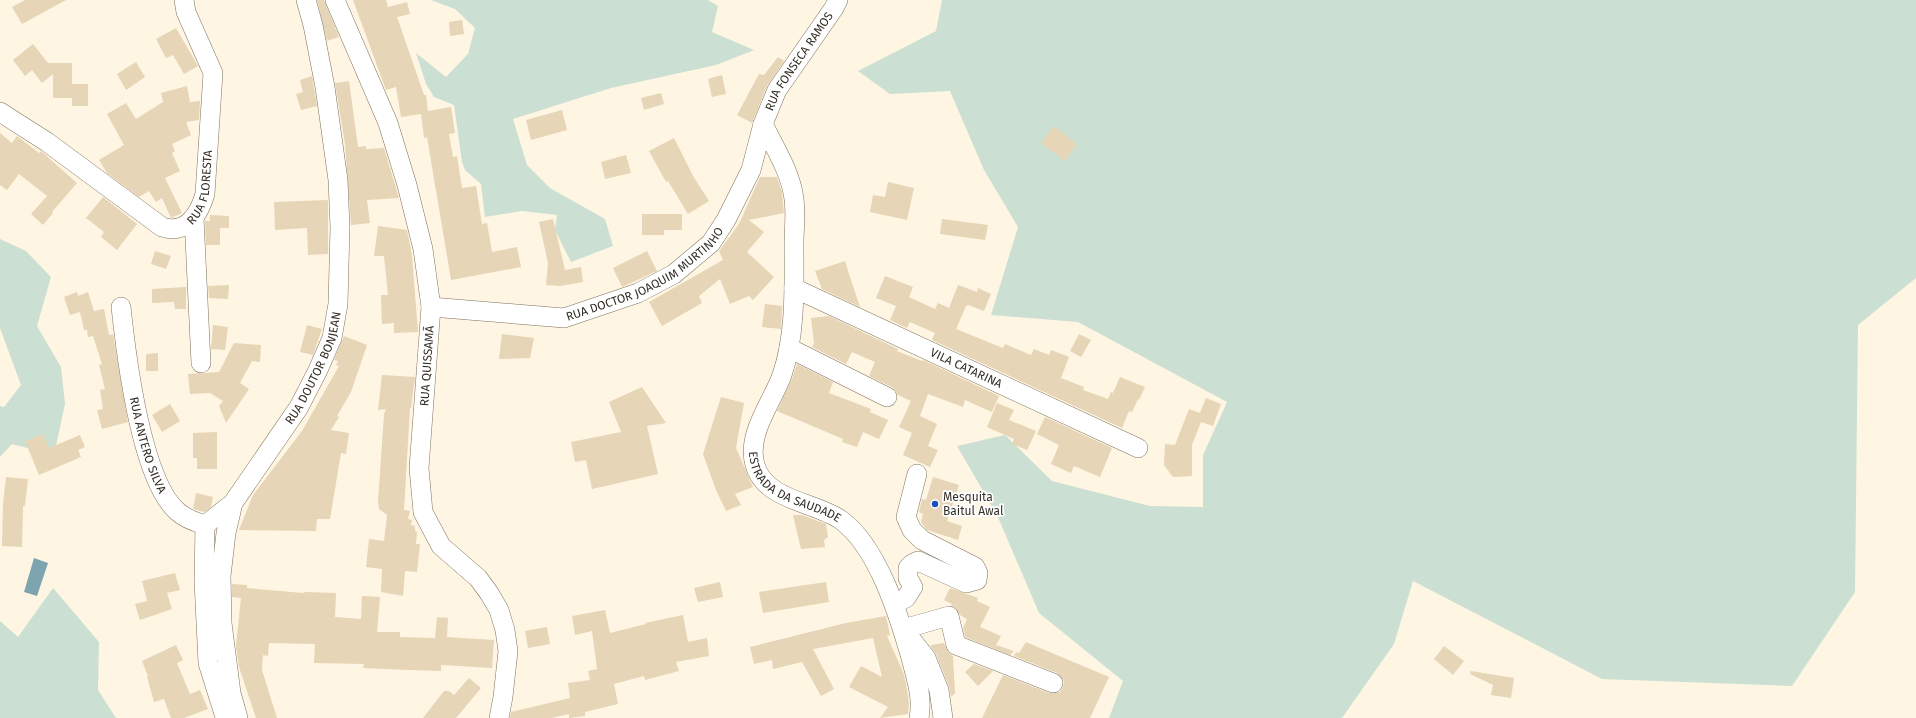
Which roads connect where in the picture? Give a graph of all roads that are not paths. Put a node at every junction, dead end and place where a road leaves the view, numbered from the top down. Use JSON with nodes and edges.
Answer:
{"nodes":[{"id":1,"x":184,"y":0,"type":"edge"},
{"id":2,"x":306,"y":0,"type":"edge"},
{"id":3,"x":335,"y":0,"type":"edge"},
{"id":4,"x":838,"y":0,"type":"edge"},
{"id":5,"x":0,"y":112,"type":"edge"},
{"id":6,"x":763,"y":124,"type":"junction"},
{"id":7,"x":194,"y":218,"type":"junction"},
{"id":8,"x":794,"y":288,"type":"junction"},
{"id":9,"x":121,"y":307,"type":"dead end"},
{"id":10,"x":431,"y":307,"type":"junction"},
{"id":11,"x":789,"y":348,"type":"junction"},
{"id":12,"x":201,"y":363,"type":"dead end"},
{"id":13,"x":887,"y":397,"type":"dead end"},
{"id":14,"x":1138,"y":448,"type":"dead end"},
{"id":15,"x":917,"y":474,"type":"dead end"},
{"id":16,"x":233,"y":503,"type":"junction"},
{"id":17,"x":205,"y":525,"type":"junction"},
{"id":18,"x":895,"y":603,"type":"junction"},
{"id":19,"x":903,"y":629,"type":"junction"},
{"id":20,"x":1053,"y":683,"type":"dead end"},
{"id":21,"x":225,"y":718,"type":"edge"},
{"id":22,"x":238,"y":718,"type":"edge"},
{"id":23,"x":499,"y":718,"type":"edge"},
{"id":24,"x":919,"y":718,"type":"edge"},
{"id":25,"x":943,"y":718,"type":"edge"}],
"edges":[{"from":1,"to":7,"type":"street","name":"RUA FLORESTA"},
{"from":2,"to":16,"type":"street","name":"RUA DOUTOR BONJEAN"},
{"from":3,"to":10,"type":"street","name":"RUA QUISSAMÃ"},
{"from":4,"to":6,"type":"street","name":"RUA FONSECA RAMOS"},
{"from":5,"to":7,"type":"street","name":"RUA FLORESTA"},
{"from":6,"to":8,"type":"street","name":"ESTRADA DA SAUDADE"},
{"from":6,"to":10,"type":"street","name":"RUA DOCTOR JOAQUIM MURTINHO"},
{"from":7,"to":12,"type":"street"},
{"from":8,"to":11,"type":"street","name":"ESTRADA DA SAUDADE"},
{"from":8,"to":14,"type":"street","name":"VILA CATARINA"},
{"from":9,"to":17,"type":"street","name":"RUA ANTERO SILVA"},
{"from":10,"to":23,"type":"street","name":"RUA QUISSAMÃ"},
{"from":11,"to":13,"type":"street"},
{"from":11,"to":18,"type":"street","name":"ESTRADA DA SAUDADE"},
{"from":15,"to":18,"type":"street"},
{"from":16,"to":17,"type":"street"},
{"from":16,"to":22,"type":"street","name":"RUA DOUTOR BONJEAN"},
{"from":17,"to":21,"type":"street"},
{"from":18,"to":19,"type":"street","name":"ESTRADA DA SAUDADE"},
{"from":19,"to":20,"type":"street"},
{"from":19,"to":24,"type":"street","name":"ESTRADA DA SAUDADE"},
{"from":19,"to":25,"type":"street"}]}
